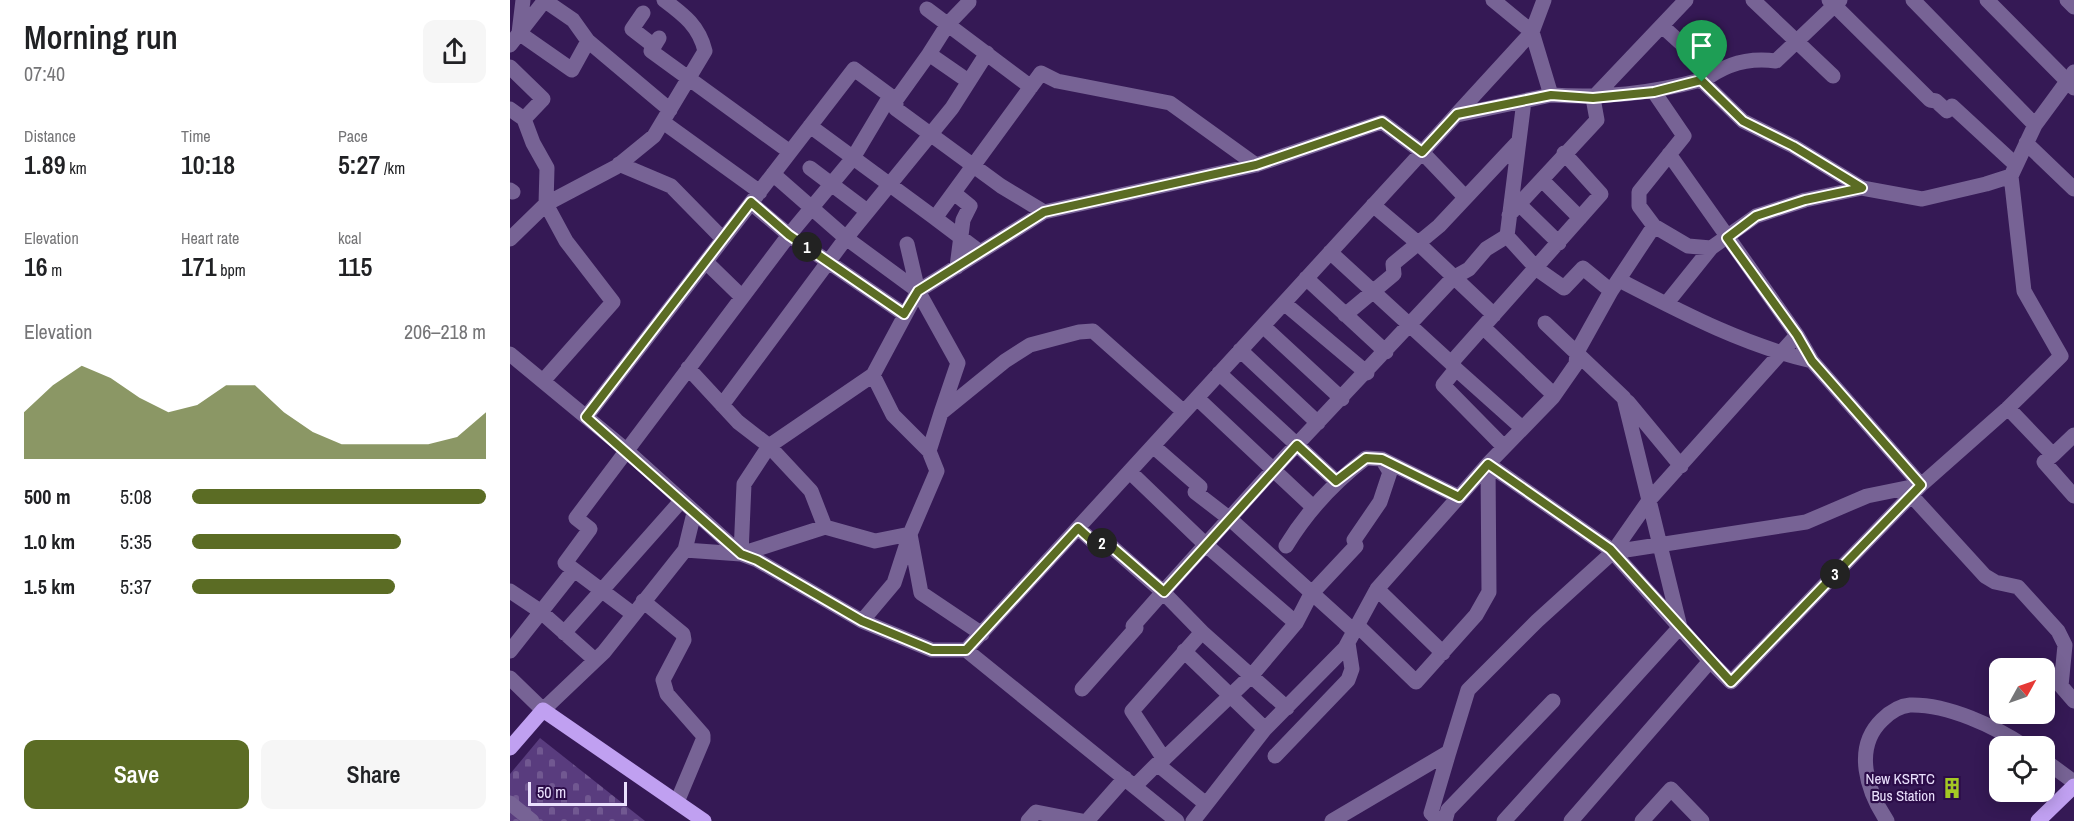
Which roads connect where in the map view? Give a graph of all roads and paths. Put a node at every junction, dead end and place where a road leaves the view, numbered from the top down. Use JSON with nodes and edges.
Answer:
{"nodes":[{"id":1,"x":523,"y":0,"type":"edge"},
{"id":2,"x":544,"y":0,"type":"edge"},
{"id":3,"x":664,"y":0,"type":"edge"},
{"id":4,"x":1493,"y":0,"type":"edge"},
{"id":5,"x":1544,"y":0,"type":"edge"},
{"id":6,"x":1686,"y":0,"type":"edge"},
{"id":7,"x":1753,"y":0,"type":"edge"},
{"id":8,"x":1913,"y":0,"type":"edge"},
{"id":9,"x":1987,"y":0,"type":"edge"},
{"id":10,"x":2067,"y":0,"type":"edge"},
{"id":11,"x":969,"y":2,"type":"dead end"},
{"id":12,"x":1834,"y":2,"type":"edge"},
{"id":13,"x":2074,"y":7,"type":"edge"},
{"id":14,"x":927,"y":9,"type":"dead end"},
{"id":15,"x":643,"y":13,"type":"dead end"},
{"id":16,"x":948,"y":24,"type":"junction"},
{"id":17,"x":1662,"y":26,"type":"junction"},
{"id":18,"x":1532,"y":32,"type":"junction"},
{"id":19,"x":515,"y":39,"type":"edge"},
{"id":20,"x":588,"y":41,"type":"junction"},
{"id":21,"x":1797,"y":41,"type":"junction"},
{"id":22,"x":987,"y":53,"type":"junction"},
{"id":23,"x":928,"y":54,"type":"junction"},
{"id":24,"x":510,"y":67,"type":"edge"},
{"id":25,"x":1833,"y":76,"type":"dead end"},
{"id":26,"x":1708,"y":77,"type":"junction"},
{"id":27,"x":689,"y":78,"type":"junction"},
{"id":28,"x":2072,"y":80,"type":"edge"},
{"id":29,"x":968,"y":81,"type":"junction"},
{"id":30,"x":1031,"y":87,"type":"junction"},
{"id":31,"x":1654,"y":92,"type":"junction"},
{"id":32,"x":1551,"y":95,"type":"junction"},
{"id":33,"x":1593,"y":98,"type":"junction"},
{"id":34,"x":896,"y":100,"type":"junction"},
{"id":35,"x":1524,"y":101,"type":"junction"},
{"id":36,"x":510,"y":109,"type":"edge"},
{"id":37,"x":1457,"y":114,"type":"junction"},
{"id":38,"x":666,"y":116,"type":"junction"},
{"id":39,"x":524,"y":119,"type":"junction"},
{"id":40,"x":2035,"y":124,"type":"junction"},
{"id":41,"x":810,"y":126,"type":"junction"},
{"id":42,"x":931,"y":134,"type":"junction"},
{"id":43,"x":1518,"y":142,"type":"junction"},
{"id":44,"x":2026,"y":142,"type":"junction"},
{"id":45,"x":790,"y":152,"type":"junction"},
{"id":46,"x":1422,"y":152,"type":"junction"},
{"id":47,"x":1564,"y":153,"type":"junction"},
{"id":48,"x":1669,"y":154,"type":"junction"},
{"id":49,"x":853,"y":158,"type":"junction"},
{"id":50,"x":619,"y":164,"type":"junction"},
{"id":51,"x":1256,"y":165,"type":"junction"},
{"id":52,"x":973,"y":166,"type":"junction"},
{"id":53,"x":810,"y":168,"type":"dead end"},
{"id":54,"x":2014,"y":170,"type":"junction"},
{"id":55,"x":773,"y":174,"type":"junction"},
{"id":56,"x":1542,"y":180,"type":"junction"},
{"id":57,"x":832,"y":182,"type":"junction"},
{"id":58,"x":889,"y":184,"type":"junction"},
{"id":59,"x":1862,"y":188,"type":"junction"},
{"id":60,"x":2074,"y":189,"type":"edge"},
{"id":61,"x":954,"y":193,"type":"junction"},
{"id":62,"x":755,"y":197,"type":"junction"},
{"id":63,"x":1465,"y":197,"type":"junction"},
{"id":64,"x":546,"y":204,"type":"junction"},
{"id":65,"x":812,"y":205,"type":"junction"},
{"id":66,"x":1373,"y":205,"type":"junction"},
{"id":67,"x":1514,"y":209,"type":"junction"},
{"id":68,"x":867,"y":211,"type":"junction"},
{"id":69,"x":1044,"y":212,"type":"junction"},
{"id":70,"x":935,"y":218,"type":"junction"},
{"id":71,"x":1581,"y":218,"type":"junction"},
{"id":72,"x":1654,"y":226,"type":"junction"},
{"id":73,"x":512,"y":235,"type":"edge"},
{"id":74,"x":789,"y":235,"type":"junction"},
{"id":75,"x":1507,"y":236,"type":"junction"},
{"id":76,"x":846,"y":238,"type":"junction"},
{"id":77,"x":961,"y":238,"type":"junction"},
{"id":78,"x":1727,"y":238,"type":"junction"},
{"id":79,"x":723,"y":239,"type":"junction"},
{"id":80,"x":1559,"y":243,"type":"junction"},
{"id":81,"x":907,"y":244,"type":"dead end"},
{"id":82,"x":1419,"y":244,"type":"junction"},
{"id":83,"x":1711,"y":248,"type":"junction"},
{"id":84,"x":980,"y":252,"type":"junction"},
{"id":85,"x":1330,"y":252,"type":"junction"},
{"id":86,"x":705,"y":261,"type":"junction"},
{"id":87,"x":828,"y":262,"type":"junction"},
{"id":88,"x":957,"y":267,"type":"junction"},
{"id":89,"x":1537,"y":269,"type":"junction"},
{"id":90,"x":1306,"y":278,"type":"junction"},
{"id":91,"x":1453,"y":278,"type":"junction"},
{"id":92,"x":1615,"y":286,"type":"junction"},
{"id":93,"x":918,"y":291,"type":"junction"},
{"id":94,"x":1372,"y":291,"type":"junction"},
{"id":95,"x":742,"y":297,"type":"junction"},
{"id":96,"x":1284,"y":303,"type":"junction"},
{"id":97,"x":1666,"y":304,"type":"junction"},
{"id":98,"x":904,"y":314,"type":"junction"},
{"id":99,"x":1345,"y":315,"type":"junction"},
{"id":100,"x":1494,"y":315,"type":"junction"},
{"id":101,"x":1545,"y":323,"type":"dead end"},
{"id":102,"x":1263,"y":326,"type":"junction"},
{"id":103,"x":1409,"y":326,"type":"junction"},
{"id":104,"x":1483,"y":327,"type":"junction"},
{"id":105,"x":1797,"y":335,"type":"junction"},
{"id":106,"x":2074,"y":346,"type":"edge"},
{"id":107,"x":1240,"y":350,"type":"junction"},
{"id":108,"x":1386,"y":352,"type":"junction"},
{"id":109,"x":1577,"y":352,"type":"junction"},
{"id":110,"x":510,"y":354,"type":"edge"},
{"id":111,"x":1781,"y":354,"type":"junction"},
{"id":112,"x":2061,"y":356,"type":"junction"},
{"id":113,"x":1812,"y":361,"type":"junction"},
{"id":114,"x":1453,"y":366,"type":"junction"},
{"id":115,"x":688,"y":368,"type":"junction"},
{"id":116,"x":1219,"y":373,"type":"junction"},
{"id":117,"x":1367,"y":373,"type":"junction"},
{"id":118,"x":873,"y":375,"type":"junction"},
{"id":119,"x":543,"y":381,"type":"junction"},
{"id":120,"x":1554,"y":395,"type":"junction"},
{"id":121,"x":1197,"y":398,"type":"junction"},
{"id":122,"x":1624,"y":398,"type":"junction"},
{"id":123,"x":1342,"y":399,"type":"junction"},
{"id":124,"x":722,"y":405,"type":"junction"},
{"id":125,"x":2008,"y":408,"type":"junction"},
{"id":126,"x":1184,"y":412,"type":"junction"},
{"id":127,"x":941,"y":413,"type":"junction"},
{"id":128,"x":586,"y":417,"type":"junction"},
{"id":129,"x":1318,"y":423,"type":"junction"},
{"id":130,"x":1522,"y":428,"type":"junction"},
{"id":131,"x":2074,"y":435,"type":"edge"},
{"id":132,"x":1297,"y":445,"type":"junction"},
{"id":133,"x":769,"y":446,"type":"junction"},
{"id":134,"x":1153,"y":446,"type":"junction"},
{"id":135,"x":1504,"y":447,"type":"junction"},
{"id":136,"x":626,"y":450,"type":"junction"},
{"id":137,"x":929,"y":451,"type":"junction"},
{"id":138,"x":2053,"y":455,"type":"junction"},
{"id":139,"x":1382,"y":459,"type":"junction"},
{"id":140,"x":1488,"y":464,"type":"junction"},
{"id":141,"x":1681,"y":466,"type":"junction"},
{"id":142,"x":1273,"y":470,"type":"junction"},
{"id":143,"x":1130,"y":472,"type":"junction"},
{"id":144,"x":1336,"y":481,"type":"junction"},
{"id":145,"x":1916,"y":490,"type":"junction"},
{"id":146,"x":2074,"y":495,"type":"edge"},
{"id":147,"x":1459,"y":497,"type":"junction"},
{"id":148,"x":1650,"y":499,"type":"junction"},
{"id":149,"x":681,"y":501,"type":"junction"},
{"id":150,"x":1313,"y":507,"type":"junction"},
{"id":151,"x":694,"y":513,"type":"junction"},
{"id":152,"x":1230,"y":519,"type":"junction"},
{"id":153,"x":825,"y":527,"type":"junction"},
{"id":154,"x":1078,"y":528,"type":"junction"},
{"id":155,"x":910,"y":534,"type":"junction"},
{"id":156,"x":1661,"y":544,"type":"junction"},
{"id":157,"x":1206,"y":545,"type":"junction"},
{"id":158,"x":1286,"y":546,"type":"dead end"},
{"id":159,"x":685,"y":550,"type":"junction"},
{"id":160,"x":1613,"y":552,"type":"junction"},
{"id":161,"x":741,"y":554,"type":"junction"},
{"id":162,"x":574,"y":570,"type":"junction"},
{"id":163,"x":602,"y":589,"type":"junction"},
{"id":164,"x":1377,"y":589,"type":"junction"},
{"id":165,"x":510,"y":591,"type":"edge"},
{"id":166,"x":1164,"y":592,"type":"junction"},
{"id":167,"x":1311,"y":594,"type":"junction"},
{"id":168,"x":643,"y":601,"type":"junction"},
{"id":169,"x":540,"y":611,"type":"junction"},
{"id":170,"x":633,"y":615,"type":"junction"},
{"id":171,"x":862,"y":621,"type":"junction"},
{"id":172,"x":1296,"y":623,"type":"junction"},
{"id":173,"x":1680,"y":627,"type":"junction"},
{"id":174,"x":1202,"y":632,"type":"junction"},
{"id":175,"x":564,"y":633,"type":"junction"},
{"id":176,"x":982,"y":634,"type":"junction"},
{"id":177,"x":1354,"y":634,"type":"junction"},
{"id":178,"x":966,"y":650,"type":"junction"},
{"id":179,"x":510,"y":651,"type":"edge"},
{"id":180,"x":1184,"y":651,"type":"junction"},
{"id":181,"x":1443,"y":653,"type":"junction"},
{"id":182,"x":595,"y":660,"type":"junction"},
{"id":183,"x":1710,"y":661,"type":"junction"},
{"id":184,"x":1252,"y":675,"type":"junction"},
{"id":185,"x":510,"y":678,"type":"edge"},
{"id":186,"x":1082,"y":689,"type":"dead end"},
{"id":187,"x":1230,"y":695,"type":"junction"},
{"id":188,"x":1552,"y":701,"type":"dead end"},
{"id":189,"x":2074,"y":701,"type":"edge"},
{"id":190,"x":1287,"y":708,"type":"junction"},
{"id":191,"x":543,"y":710,"type":"junction"},
{"id":192,"x":1265,"y":729,"type":"junction"},
{"id":193,"x":2003,"y":736,"type":"edge"},
{"id":194,"x":510,"y":748,"type":"edge"},
{"id":195,"x":1449,"y":752,"type":"junction"},
{"id":196,"x":1275,"y":756,"type":"dead end"},
{"id":197,"x":1161,"y":761,"type":"junction"},
{"id":198,"x":2055,"y":771,"type":"edge"},
{"id":199,"x":1130,"y":782,"type":"junction"},
{"id":200,"x":2072,"y":789,"type":"edge"},
{"id":201,"x":677,"y":802,"type":"junction"},
{"id":202,"x":510,"y":803,"type":"edge"},
{"id":203,"x":1206,"y":804,"type":"junction"},
{"id":204,"x":532,"y":821,"type":"edge"},
{"id":205,"x":704,"y":821,"type":"edge"},
{"id":206,"x":1028,"y":821,"type":"edge"},
{"id":207,"x":1082,"y":821,"type":"edge"},
{"id":208,"x":1087,"y":821,"type":"edge"},
{"id":209,"x":1177,"y":821,"type":"edge"},
{"id":210,"x":1193,"y":821,"type":"edge"},
{"id":211,"x":1332,"y":821,"type":"edge"},
{"id":212,"x":1439,"y":821,"type":"edge"},
{"id":213,"x":1445,"y":821,"type":"edge"},
{"id":214,"x":1504,"y":821,"type":"edge"},
{"id":215,"x":1571,"y":821,"type":"edge"},
{"id":216,"x":1642,"y":821,"type":"edge"},
{"id":217,"x":1702,"y":821,"type":"edge"},
{"id":218,"x":1887,"y":821,"type":"edge"},
{"id":219,"x":2037,"y":821,"type":"edge"}],
"edges":[{"from":1,"to":19,"type":"street"},
{"from":2,"to":19,"type":"street"},
{"from":2,"to":20,"type":"street"},
{"from":3,"to":27,"type":"street"},
{"from":4,"to":18,"type":"street"},
{"from":5,"to":18,"type":"street"},
{"from":6,"to":17,"type":"street"},
{"from":7,"to":21,"type":"street"},
{"from":8,"to":40,"type":"street"},
{"from":9,"to":28,"type":"street"},
{"from":10,"to":13,"type":"street"},
{"from":11,"to":16,"type":"street"},
{"from":12,"to":21,"type":"street"},
{"from":12,"to":54,"type":"street"},
{"from":14,"to":16,"type":"street"},
{"from":15,"to":27,"type":"street"},
{"from":16,"to":22,"type":"street"},
{"from":16,"to":23,"type":"street"},
{"from":17,"to":26,"type":"street"},
{"from":17,"to":33,"type":"street"},
{"from":18,"to":32,"type":"street"},
{"from":18,"to":37,"type":"street"},
{"from":19,"to":20,"type":"street"},
{"from":20,"to":38,"type":"street"},
{"from":21,"to":25,"type":"street"},
{"from":21,"to":26,"type":"street"},
{"from":22,"to":29,"type":"street"},
{"from":22,"to":30,"type":"street"},
{"from":23,"to":29,"type":"street"},
{"from":23,"to":34,"type":"street"},
{"from":24,"to":39,"type":"street"},
{"from":26,"to":31,"type":"street"},
{"from":26,"to":59,"type":"street"},
{"from":27,"to":38,"type":"street"},
{"from":27,"to":45,"type":"street"},
{"from":28,"to":40,"type":"street"},
{"from":29,"to":42,"type":"street"},
{"from":30,"to":51,"type":"street"},
{"from":30,"to":52,"type":"street"},
{"from":31,"to":33,"type":"street"},
{"from":31,"to":48,"type":"street"},
{"from":32,"to":33,"type":"street"},
{"from":32,"to":35,"type":"street"},
{"from":33,"to":47,"type":"street"},
{"from":34,"to":41,"type":"street"},
{"from":34,"to":42,"type":"street"},
{"from":34,"to":49,"type":"street"},
{"from":35,"to":37,"type":"street"},
{"from":35,"to":43,"type":"street"},
{"from":36,"to":39,"type":"street"},
{"from":37,"to":46,"type":"street"},
{"from":38,"to":50,"type":"street"},
{"from":38,"to":62,"type":"street"},
{"from":39,"to":64,"type":"street"},
{"from":40,"to":44,"type":"street"},
{"from":41,"to":45,"type":"street"},
{"from":41,"to":49,"type":"street"},
{"from":42,"to":52,"type":"street"},
{"from":42,"to":58,"type":"street"},
{"from":43,"to":63,"type":"street"},
{"from":43,"to":67,"type":"street"},
{"from":44,"to":54,"type":"street"},
{"from":44,"to":60,"type":"street"},
{"from":45,"to":55,"type":"street"},
{"from":46,"to":51,"type":"street"},
{"from":46,"to":63,"type":"street"},
{"from":46,"to":66,"type":"street"},
{"from":47,"to":56,"type":"street"},
{"from":47,"to":71,"type":"street"},
{"from":48,"to":72,"type":"street"},
{"from":48,"to":78,"type":"street"},
{"from":49,"to":57,"type":"street"},
{"from":49,"to":58,"type":"street"},
{"from":50,"to":64,"type":"street"},
{"from":50,"to":79,"type":"street"},
{"from":51,"to":69,"type":"street"},
{"from":52,"to":61,"type":"street"},
{"from":52,"to":69,"type":"street"},
{"from":53,"to":57,"type":"street"},
{"from":54,"to":59,"type":"street"},
{"from":54,"to":112,"type":"street"},
{"from":55,"to":62,"type":"street"},
{"from":55,"to":65,"type":"street"},
{"from":56,"to":67,"type":"street"},
{"from":56,"to":71,"type":"street"},
{"from":57,"to":65,"type":"street"},
{"from":57,"to":68,"type":"street"},
{"from":58,"to":68,"type":"street"},
{"from":58,"to":70,"type":"street"},
{"from":59,"to":78,"type":"street"},
{"from":61,"to":70,"type":"street"},
{"from":61,"to":77,"type":"street"},
{"from":62,"to":74,"type":"street"},
{"from":62,"to":79,"type":"street"},
{"from":63,"to":82,"type":"street"},
{"from":64,"to":73,"type":"street"},
{"from":64,"to":119,"type":"street"},
{"from":65,"to":74,"type":"street"},
{"from":65,"to":76,"type":"street"},
{"from":66,"to":82,"type":"street"},
{"from":66,"to":85,"type":"street"},
{"from":67,"to":75,"type":"street"},
{"from":67,"to":80,"type":"street"},
{"from":68,"to":76,"type":"street"},
{"from":69,"to":84,"type":"street"},
{"from":70,"to":77,"type":"street"},
{"from":71,"to":80,"type":"street"},
{"from":72,"to":83,"type":"street"},
{"from":72,"to":92,"type":"street"},
{"from":74,"to":87,"type":"street"},
{"from":74,"to":95,"type":"street"},
{"from":75,"to":89,"type":"street"},
{"from":75,"to":91,"type":"street"},
{"from":76,"to":87,"type":"street"},
{"from":76,"to":93,"type":"street"},
{"from":77,"to":84,"type":"street"},
{"from":77,"to":88,"type":"street"},
{"from":78,"to":83,"type":"street"},
{"from":78,"to":105,"type":"street"},
{"from":79,"to":86,"type":"street"},
{"from":80,"to":89,"type":"street"},
{"from":81,"to":93,"type":"street"},
{"from":82,"to":91,"type":"street"},
{"from":82,"to":94,"type":"street"},
{"from":83,"to":97,"type":"street"},
{"from":84,"to":88,"type":"street"},
{"from":85,"to":90,"type":"street"},
{"from":85,"to":94,"type":"street"},
{"from":86,"to":95,"type":"street"},
{"from":86,"to":128,"type":"street"},
{"from":87,"to":98,"type":"street"},
{"from":87,"to":124,"type":"street"},
{"from":88,"to":93,"type":"street"},
{"from":89,"to":92,"type":"street"},
{"from":89,"to":100,"type":"street"},
{"from":90,"to":96,"type":"street"},
{"from":90,"to":99,"type":"street"},
{"from":91,"to":100,"type":"street"},
{"from":91,"to":103,"type":"street"},
{"from":92,"to":97,"type":"street"},
{"from":92,"to":109,"type":"street"},
{"from":93,"to":98,"type":"street"},
{"from":93,"to":127,"type":"street"},
{"from":94,"to":99,"type":"street"},
{"from":94,"to":103,"type":"street"},
{"from":95,"to":115,"type":"street"},
{"from":96,"to":102,"type":"street"},
{"from":96,"to":117,"type":"street"},
{"from":97,"to":111,"type":"street"},
{"from":98,"to":118,"type":"street"},
{"from":99,"to":108,"type":"street"},
{"from":100,"to":104,"type":"street"},
{"from":101,"to":109,"type":"street"},
{"from":102,"to":107,"type":"street"},
{"from":102,"to":123,"type":"street"},
{"from":103,"to":108,"type":"street"},
{"from":103,"to":114,"type":"street"},
{"from":104,"to":114,"type":"street"},
{"from":104,"to":120,"type":"street"},
{"from":105,"to":111,"type":"street"},
{"from":105,"to":113,"type":"street"},
{"from":106,"to":112,"type":"street"},
{"from":107,"to":116,"type":"street"},
{"from":107,"to":129,"type":"street"},
{"from":108,"to":117,"type":"street"},
{"from":109,"to":120,"type":"street"},
{"from":109,"to":122,"type":"street"},
{"from":110,"to":119,"type":"street"},
{"from":111,"to":113,"type":"street"},
{"from":111,"to":141,"type":"street"},
{"from":112,"to":125,"type":"street"},
{"from":113,"to":145,"type":"street"},
{"from":114,"to":130,"type":"street"},
{"from":114,"to":135,"type":"street"},
{"from":115,"to":124,"type":"street"},
{"from":115,"to":136,"type":"street"},
{"from":116,"to":121,"type":"street"},
{"from":116,"to":132,"type":"street"},
{"from":117,"to":123,"type":"street"},
{"from":118,"to":133,"type":"street"},
{"from":118,"to":137,"type":"street"},
{"from":119,"to":128,"type":"street"},
{"from":120,"to":130,"type":"street"},
{"from":121,"to":126,"type":"street"},
{"from":121,"to":142,"type":"street"},
{"from":122,"to":141,"type":"street"},
{"from":122,"to":148,"type":"street"},
{"from":123,"to":129,"type":"street"},
{"from":124,"to":133,"type":"street"},
{"from":125,"to":138,"type":"street"},
{"from":125,"to":145,"type":"street"},
{"from":126,"to":127,"type":"street"},
{"from":126,"to":134,"type":"street"},
{"from":127,"to":137,"type":"street"},
{"from":128,"to":136,"type":"street"},
{"from":129,"to":132,"type":"street"},
{"from":130,"to":135,"type":"street"},
{"from":131,"to":138,"type":"street"},
{"from":132,"to":142,"type":"street"},
{"from":132,"to":144,"type":"street"},
{"from":133,"to":153,"type":"street"},
{"from":133,"to":161,"type":"street"},
{"from":134,"to":143,"type":"street"},
{"from":134,"to":152,"type":"street"},
{"from":135,"to":140,"type":"street"},
{"from":136,"to":149,"type":"street"},
{"from":136,"to":162,"type":"street"},
{"from":137,"to":155,"type":"street"},
{"from":138,"to":146,"type":"street"},
{"from":139,"to":144,"type":"street"},
{"from":139,"to":147,"type":"street"},
{"from":139,"to":167,"type":"street"},
{"from":140,"to":147,"type":"street"},
{"from":140,"to":160,"type":"street"},
{"from":140,"to":181,"type":"street"},
{"from":141,"to":148,"type":"street"},
{"from":142,"to":150,"type":"street"},
{"from":142,"to":152,"type":"street"},
{"from":143,"to":154,"type":"street"},
{"from":143,"to":157,"type":"street"},
{"from":144,"to":150,"type":"street"},
{"from":145,"to":156,"type":"street"},
{"from":145,"to":183,"type":"street"},
{"from":145,"to":189,"type":"street"},
{"from":147,"to":164,"type":"street"},
{"from":148,"to":156,"type":"street"},
{"from":148,"to":160,"type":"street"},
{"from":149,"to":151,"type":"street"},
{"from":149,"to":163,"type":"street"},
{"from":150,"to":158,"type":"street"},
{"from":151,"to":159,"type":"street"},
{"from":151,"to":161,"type":"street"},
{"from":152,"to":157,"type":"street"},
{"from":152,"to":167,"type":"street"},
{"from":153,"to":155,"type":"street"},
{"from":153,"to":161,"type":"street"},
{"from":154,"to":166,"type":"street"},
{"from":154,"to":176,"type":"street"},
{"from":155,"to":171,"type":"street"},
{"from":155,"to":176,"type":"street"},
{"from":156,"to":160,"type":"street"},
{"from":156,"to":173,"type":"street"},
{"from":157,"to":166,"type":"street"},
{"from":157,"to":172,"type":"street"},
{"from":159,"to":161,"type":"street"},
{"from":159,"to":168,"type":"street"},
{"from":160,"to":173,"type":"street"},
{"from":160,"to":195,"type":"street"},
{"from":161,"to":171,"type":"street"},
{"from":162,"to":163,"type":"street"},
{"from":162,"to":169,"type":"street"},
{"from":163,"to":170,"type":"street"},
{"from":163,"to":175,"type":"street"},
{"from":164,"to":177,"type":"street"},
{"from":164,"to":181,"type":"street"},
{"from":165,"to":169,"type":"street"},
{"from":166,"to":174,"type":"street"},
{"from":166,"to":186,"type":"street"},
{"from":167,"to":172,"type":"street"},
{"from":167,"to":177,"type":"street"},
{"from":168,"to":170,"type":"street"},
{"from":168,"to":201,"type":"street"},
{"from":169,"to":175,"type":"street"},
{"from":169,"to":179,"type":"street"},
{"from":170,"to":182,"type":"street"},
{"from":171,"to":178,"type":"street"},
{"from":172,"to":184,"type":"street"},
{"from":173,"to":183,"type":"street"},
{"from":173,"to":214,"type":"street"},
{"from":174,"to":180,"type":"street"},
{"from":174,"to":184,"type":"street"},
{"from":175,"to":182,"type":"street"},
{"from":176,"to":178,"type":"street"},
{"from":177,"to":181,"type":"street"},
{"from":177,"to":190,"type":"street"},
{"from":177,"to":196,"type":"street"},
{"from":178,"to":199,"type":"street"},
{"from":180,"to":187,"type":"street"},
{"from":180,"to":197,"type":"street"},
{"from":182,"to":191,"type":"street"},
{"from":183,"to":215,"type":"street"},
{"from":184,"to":187,"type":"street"},
{"from":184,"to":190,"type":"street"},
{"from":185,"to":191,"type":"street"},
{"from":187,"to":192,"type":"street"},
{"from":187,"to":197,"type":"street"},
{"from":188,"to":213,"type":"street"},
{"from":190,"to":192,"type":"street"},
{"from":191,"to":194,"type":"main road"},
{"from":191,"to":201,"type":"main road"},
{"from":192,"to":203,"type":"street"},
{"from":193,"to":218,"type":"street"},
{"from":195,"to":211,"type":"street"},
{"from":195,"to":212,"type":"street"},
{"from":197,"to":199,"type":"street"},
{"from":197,"to":203,"type":"street"},
{"from":198,"to":200,"type":"street"},
{"from":199,"to":208,"type":"street"},
{"from":199,"to":209,"type":"street"},
{"from":200,"to":219,"type":"main road"},
{"from":201,"to":205,"type":"main road"},
{"from":202,"to":204,"type":"street"},
{"from":203,"to":210,"type":"street"},
{"from":206,"to":207,"type":"street"},
{"from":216,"to":217,"type":"street"}]}
